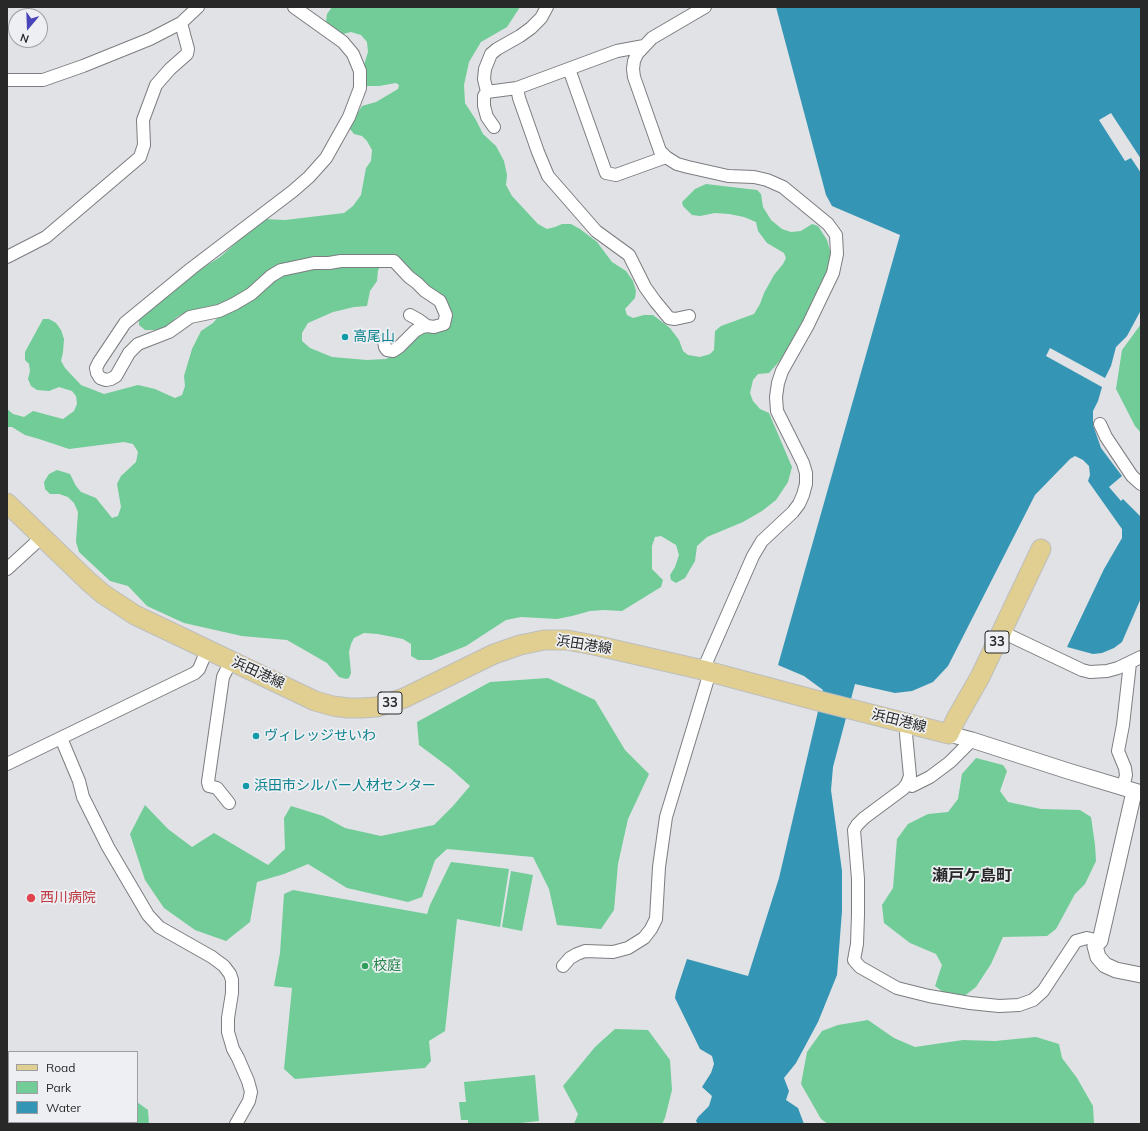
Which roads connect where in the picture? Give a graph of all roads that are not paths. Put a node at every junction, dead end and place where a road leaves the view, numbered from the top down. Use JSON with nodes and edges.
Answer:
{"nodes":[{"id":1,"x":198,"y":7,"type":"edge"},
{"id":2,"x":294,"y":7,"type":"edge"},
{"id":3,"x":546,"y":7,"type":"edge"},
{"id":4,"x":705,"y":7,"type":"edge"},
{"id":5,"x":181,"y":24,"type":"junction"},
{"id":6,"x":644,"y":46,"type":"junction"},
{"id":7,"x":569,"y":69,"type":"junction"},
{"id":8,"x":7,"y":80,"type":"edge"},
{"id":9,"x":517,"y":88,"type":"junction"},
{"id":10,"x":487,"y":92,"type":"junction"},
{"id":11,"x":494,"y":127,"type":"dead end"},
{"id":12,"x":666,"y":157,"type":"junction"},
{"id":13,"x":7,"y":257,"type":"edge"},
{"id":14,"x":410,"y":315,"type":"dead end"},
{"id":15,"x":689,"y":316,"type":"dead end"},
{"id":16,"x":427,"y":326,"type":"junction"},
{"id":17,"x":384,"y":341,"type":"dead end"},
{"id":18,"x":1100,"y":424,"type":"dead end"},
{"id":19,"x":1141,"y":484,"type":"edge"},
{"id":20,"x":7,"y":504,"type":"edge"},
{"id":21,"x":42,"y":537,"type":"junction"},
{"id":22,"x":1041,"y":549,"type":"dead end"},
{"id":23,"x":7,"y":569,"type":"edge"},
{"id":24,"x":1002,"y":632,"type":"junction"},
{"id":25,"x":207,"y":650,"type":"junction"},
{"id":26,"x":1141,"y":657,"type":"edge"},
{"id":27,"x":231,"y":661,"type":"junction"},
{"id":28,"x":1130,"y":663,"type":"junction"},
{"id":29,"x":707,"y":671,"type":"junction"},
{"id":30,"x":909,"y":723,"type":"junction"},
{"id":31,"x":949,"y":734,"type":"junction"},
{"id":32,"x":61,"y":738,"type":"junction"},
{"id":33,"x":972,"y":740,"type":"junction"},
{"id":34,"x":7,"y":764,"type":"edge"},
{"id":35,"x":907,"y":784,"type":"junction"},
{"id":36,"x":1133,"y":791,"type":"edge"},
{"id":37,"x":229,"y":803,"type":"dead end"},
{"id":38,"x":159,"y":927,"type":"junction"},
{"id":39,"x":1100,"y":941,"type":"junction"},
{"id":40,"x":171,"y":944,"type":"dead end"},
{"id":41,"x":563,"y":966,"type":"dead end"},
{"id":42,"x":1141,"y":975,"type":"edge"},
{"id":43,"x":236,"y":1124,"type":"edge"}],
"edges":[{"from":1,"to":5,"type":"street"},
{"from":2,"to":16,"type":"street"},
{"from":3,"to":10,"type":"street"},
{"from":4,"to":6,"type":"street"},
{"from":5,"to":8,"type":"street"},
{"from":5,"to":13,"type":"street"},
{"from":6,"to":7,"type":"street"},
{"from":6,"to":12,"type":"street"},
{"from":7,"to":9,"type":"street"},
{"from":7,"to":12,"type":"street"},
{"from":9,"to":10,"type":"street"},
{"from":9,"to":15,"type":"street"},
{"from":10,"to":11,"type":"street"},
{"from":12,"to":29,"type":"street"},
{"from":14,"to":16,"type":"street"},
{"from":16,"to":17,"type":"street"},
{"from":18,"to":19,"type":"street"},
{"from":20,"to":21,"type":"main road","name":"浜田港線","number":"33"},
{"from":21,"to":23,"type":"street"},
{"from":21,"to":25,"type":"main road","name":"浜田港線","number":"33"},
{"from":22,"to":24,"type":"main road","number":"33"},
{"from":24,"to":28,"type":"street"},
{"from":24,"to":31,"type":"main road","number":"33"},
{"from":25,"to":27,"type":"main road","name":"浜田港線","number":"33"},
{"from":25,"to":32,"type":"street"},
{"from":26,"to":28,"type":"street"},
{"from":27,"to":29,"type":"main road","name":"浜田港線","number":"33"},
{"from":27,"to":37,"type":"street"},
{"from":28,"to":36,"type":"street"},
{"from":29,"to":30,"type":"main road","name":"浜田港線","number":"33"},
{"from":29,"to":41,"type":"street"},
{"from":30,"to":31,"type":"main road","name":"浜田港線","number":"33"},
{"from":30,"to":35,"type":"street"},
{"from":31,"to":33,"type":"street"},
{"from":32,"to":34,"type":"street"},
{"from":32,"to":38,"type":"street"},
{"from":33,"to":35,"type":"street"},
{"from":33,"to":36,"type":"street"},
{"from":35,"to":39,"type":"street"},
{"from":36,"to":39,"type":"street"},
{"from":38,"to":40,"type":"street"},
{"from":38,"to":43,"type":"street"},
{"from":39,"to":42,"type":"street"}]}
